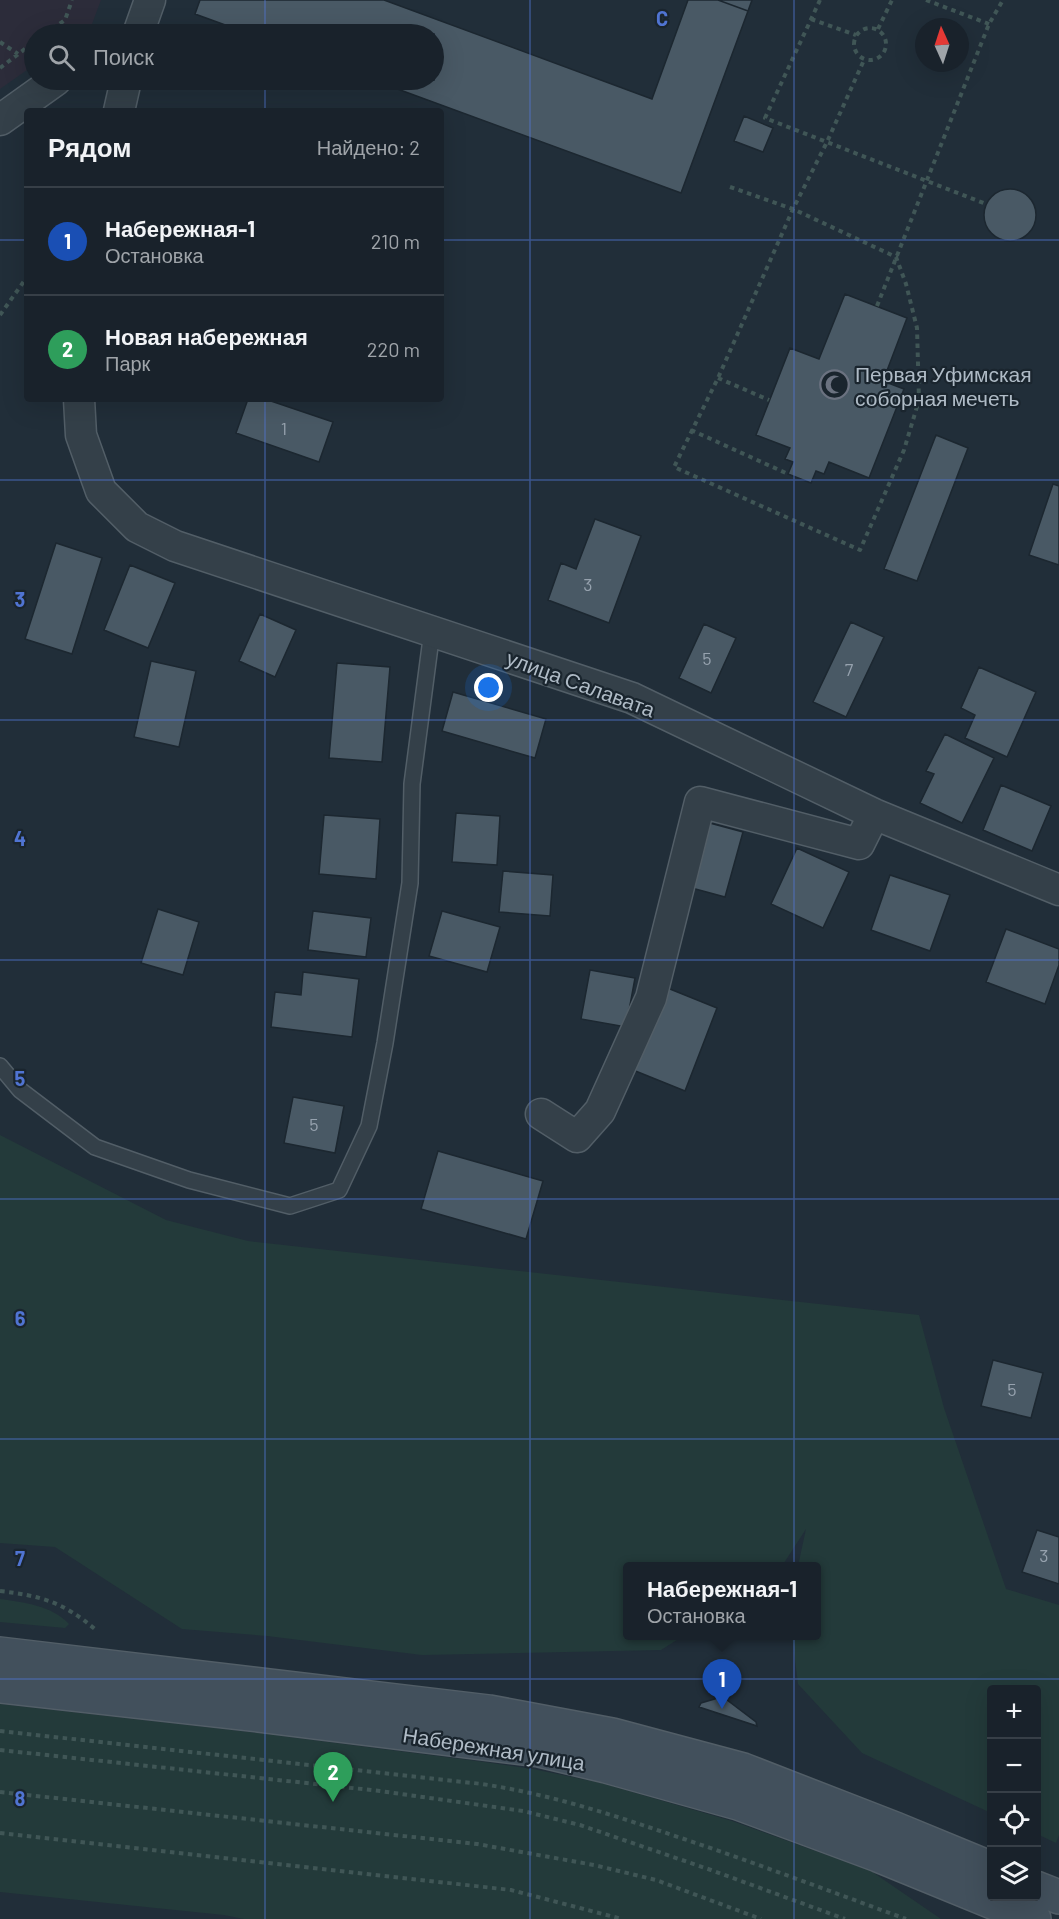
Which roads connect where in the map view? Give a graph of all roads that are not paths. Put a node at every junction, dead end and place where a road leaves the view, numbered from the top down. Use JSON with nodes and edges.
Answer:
{"nodes":[{"id":1,"x":150,"y":0,"type":"edge"},
{"id":2,"x":142,"y":24,"type":"edge"},
{"id":3,"x":43,"y":90,"type":"edge"},
{"id":4,"x":124,"y":90,"type":"edge"},
{"id":5,"x":120,"y":108,"type":"edge"},
{"id":6,"x":0,"y":120,"type":"edge"},
{"id":7,"x":79,"y":402,"type":"edge"},
{"id":8,"x":432,"y":631,"type":"junction"},
{"id":9,"x":874,"y":814,"type":"junction"},
{"id":10,"x":1059,"y":890,"type":"edge"},
{"id":11,"x":0,"y":1066,"type":"edge"},
{"id":12,"x":541,"y":1114,"type":"dead end"},
{"id":13,"x":0,"y":1654,"type":"edge"},
{"id":14,"x":0,"y":1686,"type":"edge"},
{"id":15,"x":987,"y":1867,"type":"edge"},
{"id":16,"x":1041,"y":1890,"type":"edge"},
{"id":17,"x":1059,"y":1897,"type":"edge"},
{"id":18,"x":1034,"y":1919,"type":"edge"}],
"edges":[{"from":1,"to":2,"type":"street"},
{"from":3,"to":6,"type":"street"},
{"from":4,"to":5,"type":"street"},
{"from":7,"to":8,"type":"street","name":"улица Салавата"},
{"from":8,"to":9,"type":"street","name":"улица Салавата"},
{"from":8,"to":11,"type":"lane"},
{"from":9,"to":10,"type":"street","name":"улица Салавата"},
{"from":9,"to":12,"type":"street"},
{"from":13,"to":15,"type":"street","name":"Набережная улица"},
{"from":14,"to":18,"type":"street","name":"Набережная улица"},
{"from":16,"to":17,"type":"street"}]}
